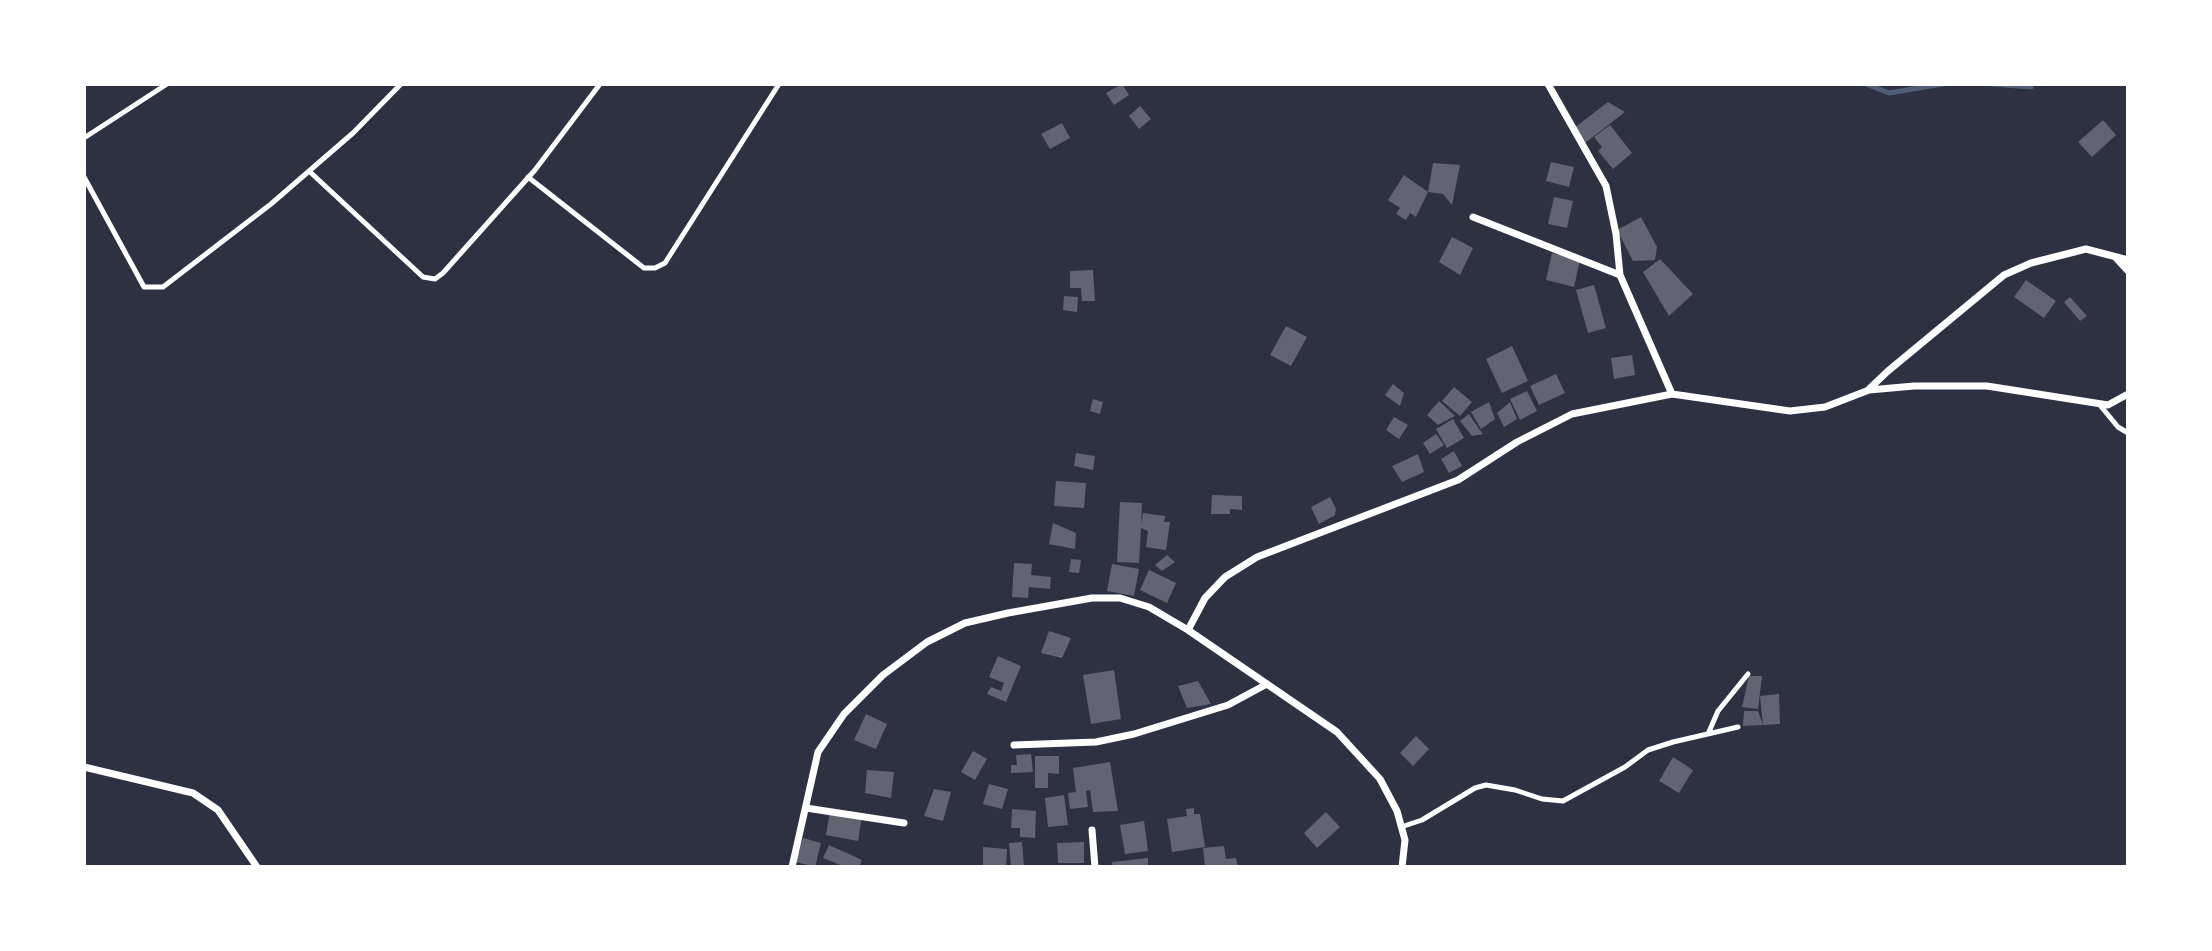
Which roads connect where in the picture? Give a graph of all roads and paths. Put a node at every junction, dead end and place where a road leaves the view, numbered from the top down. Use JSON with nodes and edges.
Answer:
{"nodes":[{"id":1,"x":167,"y":84,"type":"edge"},
{"id":2,"x":401,"y":84,"type":"edge"},
{"id":3,"x":600,"y":84,"type":"edge"},
{"id":4,"x":779,"y":84,"type":"edge"},
{"id":5,"x":1548,"y":84,"type":"edge"},
{"id":6,"x":84,"y":138,"type":"edge"},
{"id":7,"x":309,"y":171,"type":"junction"},
{"id":8,"x":84,"y":177,"type":"edge"},
{"id":9,"x":528,"y":177,"type":"junction"},
{"id":10,"x":1473,"y":217,"type":"dead end"},
{"id":11,"x":2115,"y":258,"type":"junction"},
{"id":12,"x":2128,"y":260,"type":"edge"},
{"id":13,"x":2128,"y":271,"type":"edge"},
{"id":14,"x":1620,"y":275,"type":"junction"},
{"id":15,"x":1869,"y":390,"type":"junction"},
{"id":16,"x":1672,"y":394,"type":"junction"},
{"id":17,"x":2128,"y":394,"type":"edge"},
{"id":18,"x":2099,"y":404,"type":"junction"},
{"id":19,"x":2128,"y":433,"type":"edge"},
{"id":20,"x":1188,"y":630,"type":"junction"},
{"id":21,"x":1748,"y":674,"type":"dead end"},
{"id":22,"x":1267,"y":684,"type":"junction"},
{"id":23,"x":1738,"y":727,"type":"dead end"},
{"id":24,"x":1708,"y":734,"type":"junction"},
{"id":25,"x":1014,"y":745,"type":"dead end"},
{"id":26,"x":84,"y":767,"type":"edge"},
{"id":27,"x":806,"y":808,"type":"junction"},
{"id":28,"x":904,"y":823,"type":"dead end"},
{"id":29,"x":1401,"y":827,"type":"junction"},
{"id":30,"x":1092,"y":830,"type":"dead end"},
{"id":31,"x":257,"y":867,"type":"edge"},
{"id":32,"x":792,"y":867,"type":"edge"},
{"id":33,"x":1095,"y":867,"type":"edge"},
{"id":34,"x":1402,"y":867,"type":"edge"}],
"edges":[{"from":1,"to":6,"type":"lane"},
{"from":2,"to":7,"type":"lane"},
{"from":3,"to":9,"type":"lane"},
{"from":4,"to":9,"type":"lane"},
{"from":5,"to":14,"type":"street"},
{"from":7,"to":8,"type":"lane"},
{"from":7,"to":9,"type":"lane"},
{"from":10,"to":14,"type":"street"},
{"from":11,"to":12,"type":"street"},
{"from":11,"to":13,"type":"street"},
{"from":11,"to":15,"type":"street"},
{"from":14,"to":16,"type":"street"},
{"from":15,"to":16,"type":"street"},
{"from":15,"to":18,"type":"street"},
{"from":16,"to":20,"type":"street"},
{"from":17,"to":18,"type":"street"},
{"from":18,"to":19,"type":"lane"},
{"from":20,"to":22,"type":"street"},
{"from":20,"to":27,"type":"street"},
{"from":21,"to":24,"type":"lane"},
{"from":22,"to":25,"type":"street"},
{"from":22,"to":29,"type":"street"},
{"from":23,"to":24,"type":"lane"},
{"from":24,"to":29,"type":"lane"},
{"from":26,"to":31,"type":"street"},
{"from":27,"to":28,"type":"street"},
{"from":27,"to":32,"type":"street"},
{"from":29,"to":34,"type":"street"},
{"from":30,"to":33,"type":"street"}]}
